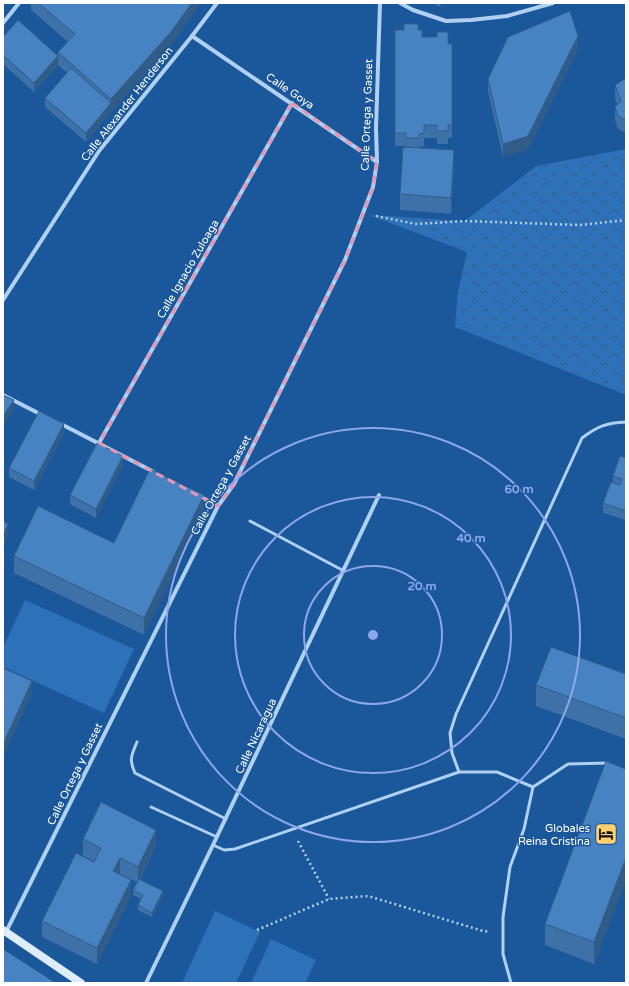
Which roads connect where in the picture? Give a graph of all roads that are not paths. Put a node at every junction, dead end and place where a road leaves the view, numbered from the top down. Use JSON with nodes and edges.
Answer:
{"nodes":[{"id":1,"x":19,"y":3,"type":"edge"},
{"id":2,"x":217,"y":3,"type":"edge"},
{"id":3,"x":380,"y":3,"type":"edge"},
{"id":4,"x":400,"y":3,"type":"edge"},
{"id":5,"x":553,"y":3,"type":"edge"},
{"id":6,"x":3,"y":23,"type":"edge"},
{"id":7,"x":192,"y":36,"type":"junction"},
{"id":8,"x":292,"y":103,"type":"junction"},
{"id":9,"x":377,"y":162,"type":"junction"},
{"id":10,"x":3,"y":300,"type":"edge"},
{"id":11,"x":3,"y":395,"type":"edge"},
{"id":12,"x":44,"y":416,"type":"edge"},
{"id":13,"x":626,"y":422,"type":"edge"},
{"id":14,"x":58,"y":423,"type":"edge"},
{"id":15,"x":99,"y":443,"type":"junction"},
{"id":16,"x":155,"y":473,"type":"edge"},
{"id":17,"x":197,"y":495,"type":"edge"},
{"id":18,"x":379,"y":495,"type":"dead end"},
{"id":19,"x":218,"y":506,"type":"junction"},
{"id":20,"x":250,"y":521,"type":"dead end"},
{"id":21,"x":344,"y":571,"type":"junction"},
{"id":22,"x":137,"y":742,"type":"dead end"},
{"id":23,"x":609,"y":763,"type":"edge"},
{"id":24,"x":459,"y":772,"type":"junction"},
{"id":25,"x":533,"y":787,"type":"junction"},
{"id":26,"x":151,"y":807,"type":"dead end"},
{"id":27,"x":226,"y":819,"type":"junction"},
{"id":28,"x":217,"y":837,"type":"junction"},
{"id":29,"x":213,"y":845,"type":"junction"},
{"id":30,"x":5,"y":932,"type":"edge"},
{"id":31,"x":81,"y":983,"type":"edge"},
{"id":32,"x":146,"y":983,"type":"edge"},
{"id":33,"x":511,"y":983,"type":"edge"}],
"edges":[{"from":1,"to":6,"type":"street"},
{"from":2,"to":7,"type":"street","name":"Calle Alexander Henderson"},
{"from":3,"to":9,"type":"street","name":"Calle Ortega y Gasset"},
{"from":4,"to":5,"type":"street"},
{"from":7,"to":8,"type":"street","name":"Calle Goya"},
{"from":7,"to":10,"type":"street","name":"Calle Alexander Henderson"},
{"from":8,"to":9,"type":"street","name":"Calle Goya"},
{"from":8,"to":15,"type":"street","name":"Calle Ignacio Zuloaga"},
{"from":9,"to":19,"type":"street","name":"Calle Ortega y Gasset"},
{"from":11,"to":12,"type":"street"},
{"from":13,"to":24,"type":"lane"},
{"from":14,"to":15,"type":"street"},
{"from":15,"to":16,"type":"street"},
{"from":17,"to":19,"type":"street"},
{"from":18,"to":21,"type":"street","name":"Calle Nicaragua"},
{"from":19,"to":30,"type":"street","name":"Calle Ortega y Gasset"},
{"from":20,"to":21,"type":"lane"},
{"from":21,"to":27,"type":"street","name":"Calle Nicaragua"},
{"from":22,"to":27,"type":"lane"},
{"from":23,"to":25,"type":"lane"},
{"from":24,"to":25,"type":"lane"},
{"from":24,"to":29,"type":"lane"},
{"from":25,"to":33,"type":"lane"},
{"from":26,"to":28,"type":"lane"},
{"from":27,"to":28,"type":"street","name":"Calle Nicaragua"},
{"from":28,"to":29,"type":"street","name":"Calle Nicaragua"},
{"from":29,"to":32,"type":"street","name":"Calle Nicaragua"},
{"from":30,"to":31,"type":"street"}]}
